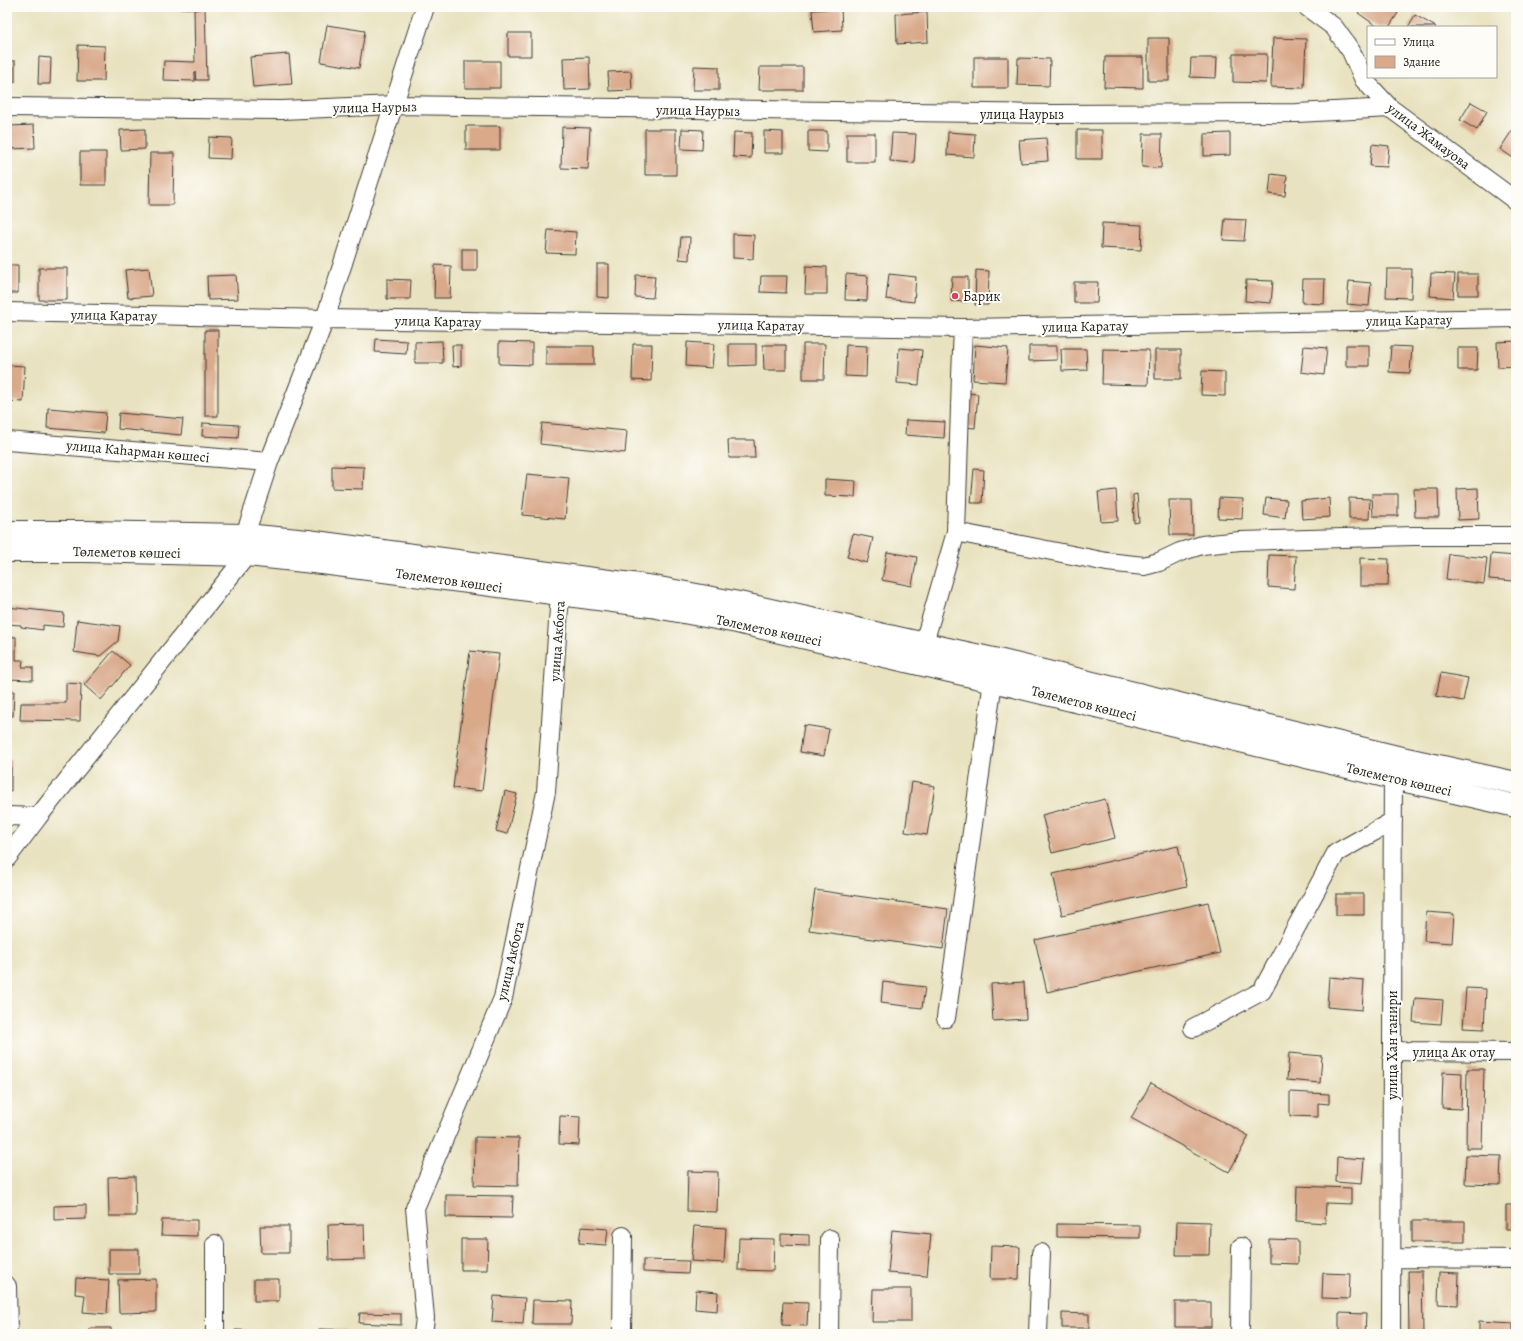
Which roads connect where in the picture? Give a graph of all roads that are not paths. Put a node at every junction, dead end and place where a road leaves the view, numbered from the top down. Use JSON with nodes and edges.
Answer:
{"nodes":[{"id":1,"x":425,"y":7,"type":"edge"},
{"id":2,"x":1307,"y":7,"type":"edge"},
{"id":3,"x":394,"y":105,"type":"junction"},
{"id":4,"x":7,"y":107,"type":"edge"},
{"id":5,"x":1390,"y":108,"type":"junction"},
{"id":6,"x":1516,"y":201,"type":"edge"},
{"id":7,"x":7,"y":312,"type":"edge"},
{"id":8,"x":1516,"y":318,"type":"edge"},
{"id":9,"x":325,"y":319,"type":"junction"},
{"id":10,"x":963,"y":328,"type":"junction"},
{"id":11,"x":7,"y":441,"type":"edge"},
{"id":12,"x":269,"y":462,"type":"junction"},
{"id":13,"x":7,"y":532,"type":"edge"},
{"id":14,"x":956,"y":532,"type":"junction"},
{"id":15,"x":1516,"y":536,"type":"edge"},
{"id":16,"x":246,"y":545,"type":"junction"},
{"id":17,"x":7,"y":551,"type":"edge"},
{"id":18,"x":561,"y":584,"type":"junction"},
{"id":19,"x":924,"y":643,"type":"junction"},
{"id":20,"x":993,"y":681,"type":"junction"},
{"id":21,"x":1393,"y":756,"type":"junction"},
{"id":22,"x":1393,"y":778,"type":"junction"},
{"id":23,"x":1516,"y":783,"type":"edge"},
{"id":24,"x":1516,"y":806,"type":"edge"},
{"id":25,"x":7,"y":816,"type":"edge"},
{"id":26,"x":38,"y":817,"type":"junction"},
{"id":27,"x":1393,"y":821,"type":"junction"},
{"id":28,"x":7,"y":858,"type":"edge"},
{"id":29,"x":946,"y":1018,"type":"dead end"},
{"id":30,"x":1193,"y":1028,"type":"dead end"},
{"id":31,"x":1392,"y":1052,"type":"junction"},
{"id":32,"x":1516,"y":1052,"type":"edge"},
{"id":33,"x":623,"y":1236,"type":"dead end"},
{"id":34,"x":830,"y":1239,"type":"dead end"},
{"id":35,"x":215,"y":1244,"type":"dead end"},
{"id":36,"x":1241,"y":1247,"type":"dead end"},
{"id":37,"x":1041,"y":1253,"type":"dead end"},
{"id":38,"x":1391,"y":1258,"type":"junction"},
{"id":39,"x":1516,"y":1259,"type":"edge"},
{"id":40,"x":7,"y":1286,"type":"edge"},
{"id":41,"x":8,"y":1334,"type":"edge"},
{"id":42,"x":214,"y":1334,"type":"edge"},
{"id":43,"x":423,"y":1334,"type":"edge"},
{"id":44,"x":622,"y":1334,"type":"edge"},
{"id":45,"x":829,"y":1334,"type":"edge"},
{"id":46,"x":1038,"y":1334,"type":"edge"},
{"id":47,"x":1240,"y":1334,"type":"edge"},
{"id":48,"x":1391,"y":1334,"type":"edge"}],
"edges":[{"from":1,"to":3,"type":"street"},
{"from":2,"to":5,"type":"street","name":"улица Жамауова"},
{"from":3,"to":4,"type":"street","name":"улица Наурыз"},
{"from":3,"to":5,"type":"street","name":"улица Наурыз"},
{"from":3,"to":9,"type":"street"},
{"from":5,"to":6,"type":"street","name":"улица Жамауова"},
{"from":7,"to":9,"type":"street","name":"улица Каратау"},
{"from":8,"to":10,"type":"street","name":"улица Каратау"},
{"from":9,"to":10,"type":"street","name":"улица Каратау"},
{"from":9,"to":12,"type":"street"},
{"from":10,"to":14,"type":"street"},
{"from":11,"to":12,"type":"street","name":"улица Каһарман көшесі"},
{"from":12,"to":16,"type":"street"},
{"from":13,"to":16,"type":"main road","name":"Төлеметов көшесі"},
{"from":14,"to":15,"type":"street"},
{"from":14,"to":19,"type":"street"},
{"from":16,"to":17,"type":"main road","name":"Төлеметов көшесі"},
{"from":16,"to":18,"type":"main road","name":"Төлеметов көшесі"},
{"from":16,"to":26,"type":"street"},
{"from":18,"to":19,"type":"main road","name":"Төлеметов көшесі"},
{"from":18,"to":20,"type":"main road","name":"Төлеметов көшесі"},
{"from":18,"to":43,"type":"street","name":"улица Акбота"},
{"from":19,"to":21,"type":"main road","name":"Төлеметов көшесі"},
{"from":20,"to":22,"type":"main road","name":"Төлеметов көшесі"},
{"from":20,"to":29,"type":"street"},
{"from":21,"to":22,"type":"street","name":"улица Хан танири"},
{"from":21,"to":23,"type":"main road","name":"Төлеметов көшесі"},
{"from":22,"to":24,"type":"main road","name":"Төлеметов көшесі"},
{"from":22,"to":27,"type":"street","name":"улица Хан танири"},
{"from":25,"to":26,"type":"street"},
{"from":26,"to":28,"type":"street"},
{"from":27,"to":30,"type":"street"},
{"from":27,"to":31,"type":"street","name":"улица Хан танири"},
{"from":31,"to":32,"type":"street","name":"улица Ак отау"},
{"from":31,"to":38,"type":"street","name":"улица Хан танири"},
{"from":33,"to":44,"type":"street"},
{"from":34,"to":45,"type":"street"},
{"from":35,"to":42,"type":"street"},
{"from":36,"to":47,"type":"street"},
{"from":37,"to":46,"type":"street"},
{"from":38,"to":39,"type":"street"},
{"from":38,"to":48,"type":"street","name":"улица Хан танири"},
{"from":40,"to":41,"type":"street"}]}
